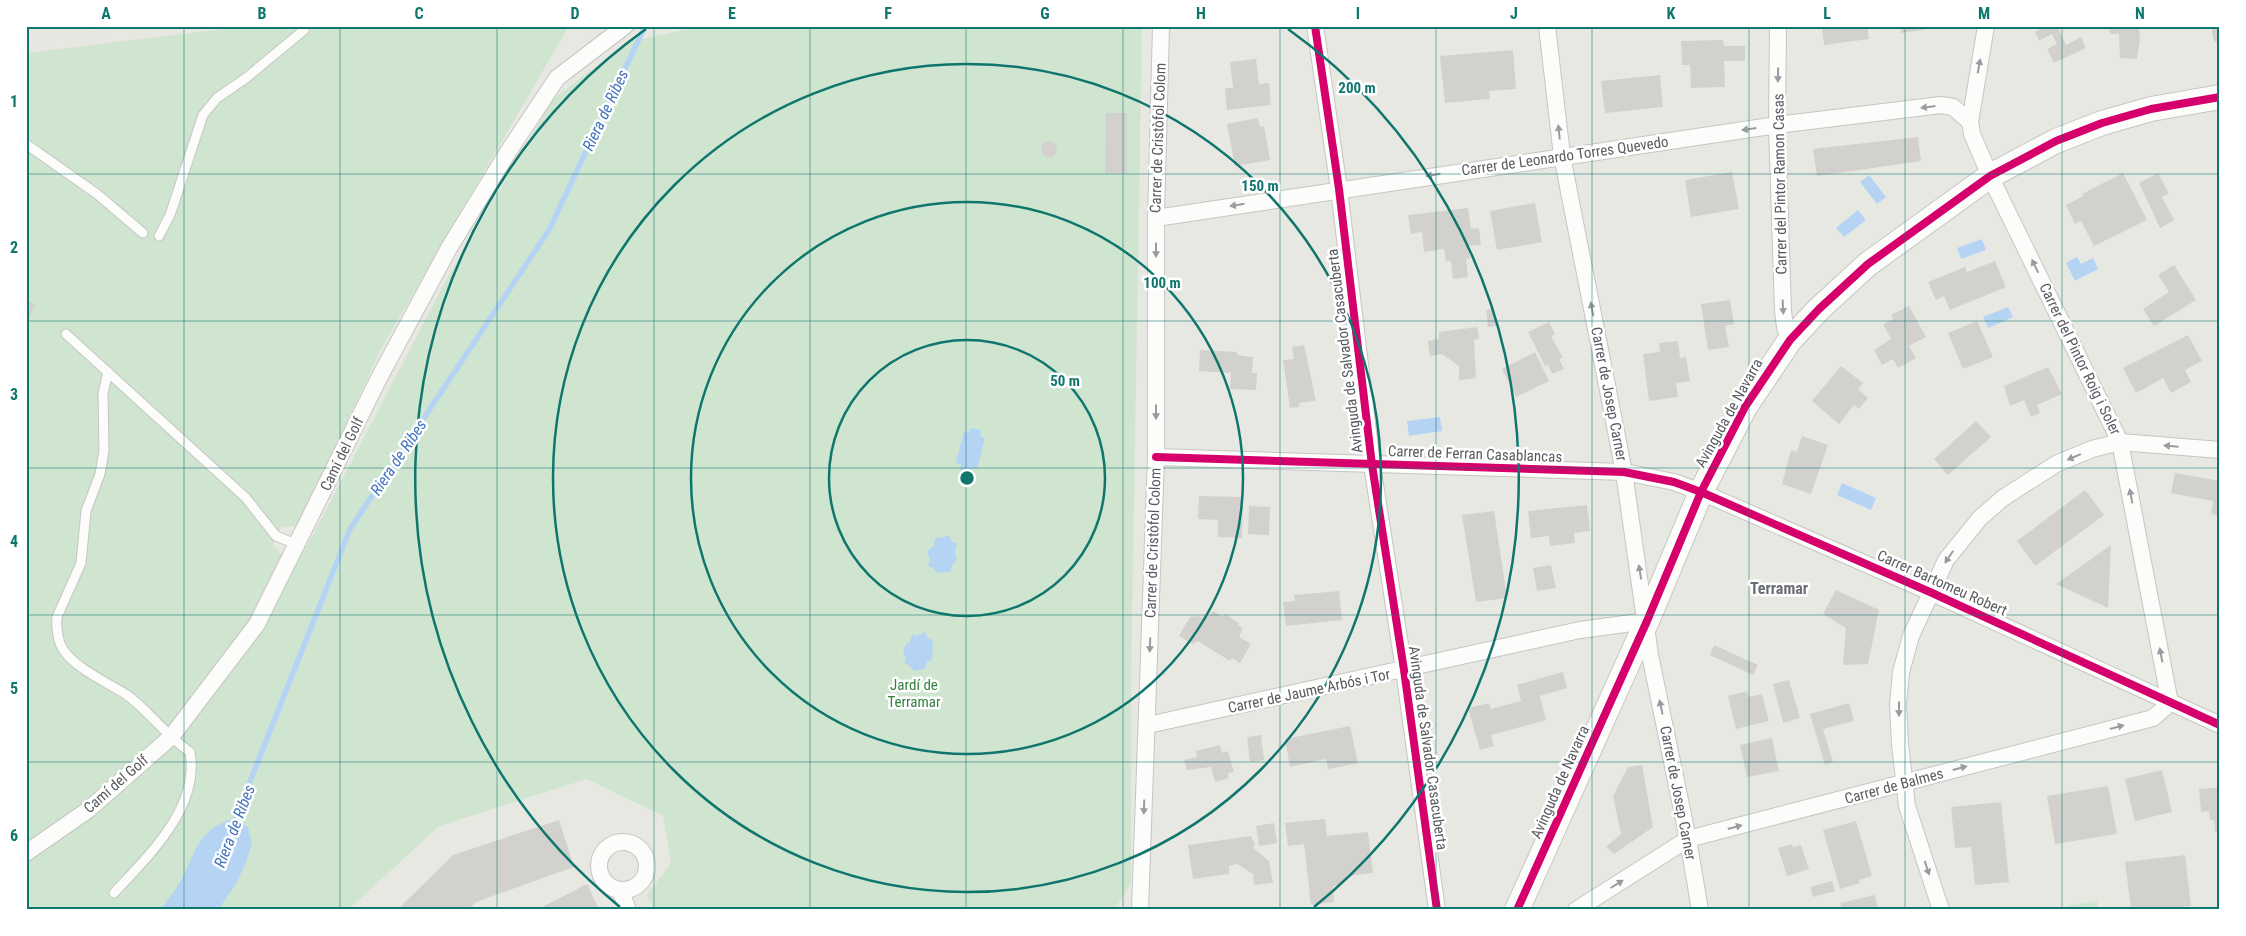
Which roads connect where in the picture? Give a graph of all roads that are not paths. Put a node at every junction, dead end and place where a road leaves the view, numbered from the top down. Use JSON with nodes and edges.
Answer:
{"nodes":[{"id":1,"x":304,"y":26,"type":"edge"},
{"id":2,"x":624,"y":26,"type":"edge"},
{"id":3,"x":1161,"y":26,"type":"edge"},
{"id":4,"x":1315,"y":26,"type":"edge"},
{"id":5,"x":1547,"y":26,"type":"edge"},
{"id":6,"x":1778,"y":26,"type":"edge"},
{"id":7,"x":1986,"y":26,"type":"edge"},
{"id":8,"x":2220,"y":97,"type":"edge"},
{"id":9,"x":1970,"y":122,"type":"junction"},
{"id":10,"x":1777,"y":125,"type":"junction"},
{"id":11,"x":26,"y":144,"type":"edge"},
{"id":12,"x":1562,"y":156,"type":"junction"},
{"id":13,"x":1990,"y":176,"type":"junction"},
{"id":14,"x":1339,"y":190,"type":"junction"},
{"id":15,"x":1156,"y":218,"type":"junction"},
{"id":16,"x":143,"y":233,"type":"dead end"},
{"id":17,"x":159,"y":236,"type":"dead end"},
{"id":18,"x":66,"y":334,"type":"dead end"},
{"id":19,"x":1790,"y":340,"type":"junction"},
{"id":20,"x":108,"y":372,"type":"junction"},
{"id":21,"x":2120,"y":442,"type":"junction"},
{"id":22,"x":2220,"y":450,"type":"edge"},
{"id":23,"x":1156,"y":457,"type":"junction"},
{"id":24,"x":1372,"y":465,"type":"junction"},
{"id":25,"x":1624,"y":472,"type":"junction"},
{"id":26,"x":1701,"y":492,"type":"junction"},
{"id":27,"x":298,"y":545,"type":"junction"},
{"id":28,"x":1930,"y":592,"type":"junction"},
{"id":29,"x":1647,"y":620,"type":"junction"},
{"id":30,"x":1404,"y":670,"type":"junction"},
{"id":31,"x":2170,"y":703,"type":"junction"},
{"id":32,"x":1148,"y":725,"type":"junction"},
{"id":33,"x":2220,"y":725,"type":"edge"},
{"id":34,"x":171,"y":737,"type":"junction"},
{"id":35,"x":1904,"y":783,"type":"junction"},
{"id":36,"x":1688,"y":839,"type":"junction"},
{"id":37,"x":26,"y":853,"type":"edge"},
{"id":38,"x":620,"y":890,"type":"dead end"},
{"id":39,"x":114,"y":893,"type":"dead end"},
{"id":40,"x":628,"y":910,"type":"edge"},
{"id":41,"x":1140,"y":910,"type":"edge"},
{"id":42,"x":1437,"y":910,"type":"edge"},
{"id":43,"x":1517,"y":910,"type":"edge"},
{"id":44,"x":1576,"y":910,"type":"edge"},
{"id":45,"x":1700,"y":910,"type":"edge"},
{"id":46,"x":1942,"y":910,"type":"edge"}],
"edges":[{"from":1,"to":17,"type":"lane"},
{"from":2,"to":27,"type":"street","name":"Camí del Golf"},
{"from":3,"to":15,"type":"street","name":"Carrer de Cristòfol Colom"},
{"from":4,"to":14,"type":"street","name":"Avinguda de Salvador Casacuberta"},
{"from":12,"to":5,"type":"street","name":"Carrer de Josep Carner","one_way":true},
{"from":6,"to":10,"type":"street","name":"Carrer del Pintor Ramon Casas","one_way":true},
{"from":9,"to":7,"type":"street","name":"Carrer del Pintor Roig i Soler","one_way":true},
{"from":8,"to":13,"type":"street","name":"Avinguda de Navarra"},
{"from":9,"to":10,"type":"street","name":"Carrer de Leonardo Torres Quevedo","one_way":true},
{"from":9,"to":13,"type":"street","name":"Carrer del Pintor Roig i Soler"},
{"from":10,"to":12,"type":"street","name":"Carrer de Leonardo Torres Quevedo","one_way":true},
{"from":10,"to":19,"type":"street","name":"Carrer del Pintor Ramon Casas","one_way":true},
{"from":11,"to":16,"type":"lane"},
{"from":12,"to":14,"type":"street","name":"Carrer de Leonardo Torres Quevedo","one_way":true},
{"from":25,"to":12,"type":"street","name":"Carrer de Josep Carner","one_way":true},
{"from":13,"to":19,"type":"street","name":"Avinguda de Navarra"},
{"from":21,"to":13,"type":"street","name":"Carrer del Pintor Roig i Soler","one_way":true},
{"from":14,"to":15,"type":"street","name":"Carrer de Leonardo Torres Quevedo","one_way":true},
{"from":14,"to":24,"type":"street","name":"Avinguda de Salvador Casacuberta"},
{"from":15,"to":23,"type":"street","name":"Carrer de Cristòfol Colom","one_way":true},
{"from":18,"to":20,"type":"lane"},
{"from":19,"to":26,"type":"street","name":"Avinguda de Navarra"},
{"from":20,"to":27,"type":"lane"},
{"from":20,"to":34,"type":"lane"},
{"from":22,"to":21,"type":"street","one_way":true},
{"from":21,"to":28,"type":"street","one_way":true},
{"from":31,"to":21,"type":"street","name":"Carrer del Pintor Roig i Soler","one_way":true},
{"from":23,"to":24,"type":"street","name":"Carrer de Ferran Casablancas"},
{"from":23,"to":32,"type":"street","name":"Carrer de Cristòfol Colom","one_way":true},
{"from":24,"to":25,"type":"street","name":"Carrer de Ferran Casablancas"},
{"from":24,"to":30,"type":"street","name":"Avinguda de Salvador Casacuberta"},
{"from":25,"to":26,"type":"street","name":"Carrer de Ferran Casablancas"},
{"from":29,"to":25,"type":"street","name":"Carrer de Josep Carner","one_way":true},
{"from":26,"to":28,"type":"street","name":"Carrer Bartomeu Robert"},
{"from":26,"to":29,"type":"street","name":"Avinguda de Navarra"},
{"from":27,"to":34,"type":"street","name":"Camí del Golf"},
{"from":28,"to":31,"type":"street","name":"Carrer Bartomeu Robert"},
{"from":28,"to":35,"type":"street","one_way":true},
{"from":29,"to":30,"type":"street","name":"Carrer de Jaume Arbós i Tor"},
{"from":36,"to":29,"type":"street","name":"Carrer de Josep Carner","one_way":true},
{"from":29,"to":43,"type":"street","name":"Avinguda de Navarra"},
{"from":30,"to":32,"type":"street","name":"Carrer de Jaume Arbós i Tor"},
{"from":30,"to":42,"type":"street","name":"Avinguda de Salvador Casacuberta"},
{"from":31,"to":33,"type":"street"},
{"from":35,"to":31,"type":"street","name":"Carrer de Balmes","one_way":true},
{"from":32,"to":41,"type":"street","name":"Carrer de Cristòfol Colom","one_way":true},
{"from":34,"to":37,"type":"street","name":"Camí del Golf"},
{"from":34,"to":39,"type":"lane"},
{"from":36,"to":35,"type":"street","name":"Carrer de Balmes","one_way":true},
{"from":35,"to":46,"type":"street","one_way":true},
{"from":44,"to":36,"type":"street","name":"Carrer de Balmes","one_way":true},
{"from":36,"to":45,"type":"street","name":"Carrer de Josep Carner"},
{"from":38,"to":40,"type":"street"}]}
